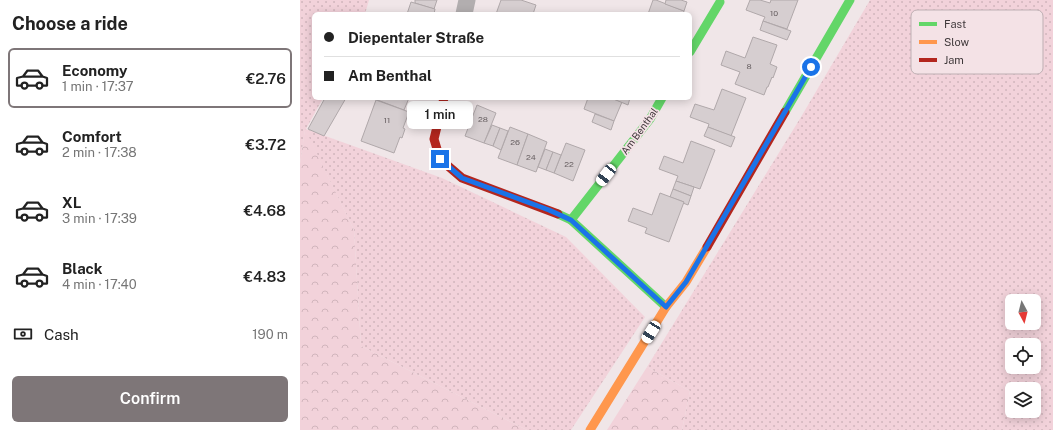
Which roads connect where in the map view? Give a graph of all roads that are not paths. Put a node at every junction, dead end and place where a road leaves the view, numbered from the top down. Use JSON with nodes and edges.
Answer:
{"nodes":[{"id":1,"x":467,"y":0,"type":"edge"},
{"id":2,"x":850,"y":0,"type":"edge"},
{"id":3,"x":720,"y":2,"type":"dead end"},
{"id":4,"x":464,"y":12,"type":"edge"},
{"id":5,"x":692,"y":49,"type":"edge"},
{"id":6,"x":444,"y":100,"type":"edge"},
{"id":7,"x":661,"y":100,"type":"edge"},
{"id":8,"x":571,"y":220,"type":"junction"},
{"id":9,"x":666,"y":307,"type":"junction"},
{"id":10,"x":590,"y":430,"type":"edge"}],
"edges":[{"from":1,"to":4,"type":"street"},
{"from":2,"to":9,"type":"street"},
{"from":3,"to":5,"type":"street"},
{"from":6,"to":8,"type":"street"},
{"from":7,"to":8,"type":"street","name":"Am Benthal"},
{"from":8,"to":9,"type":"street"},
{"from":9,"to":10,"type":"street"}]}
